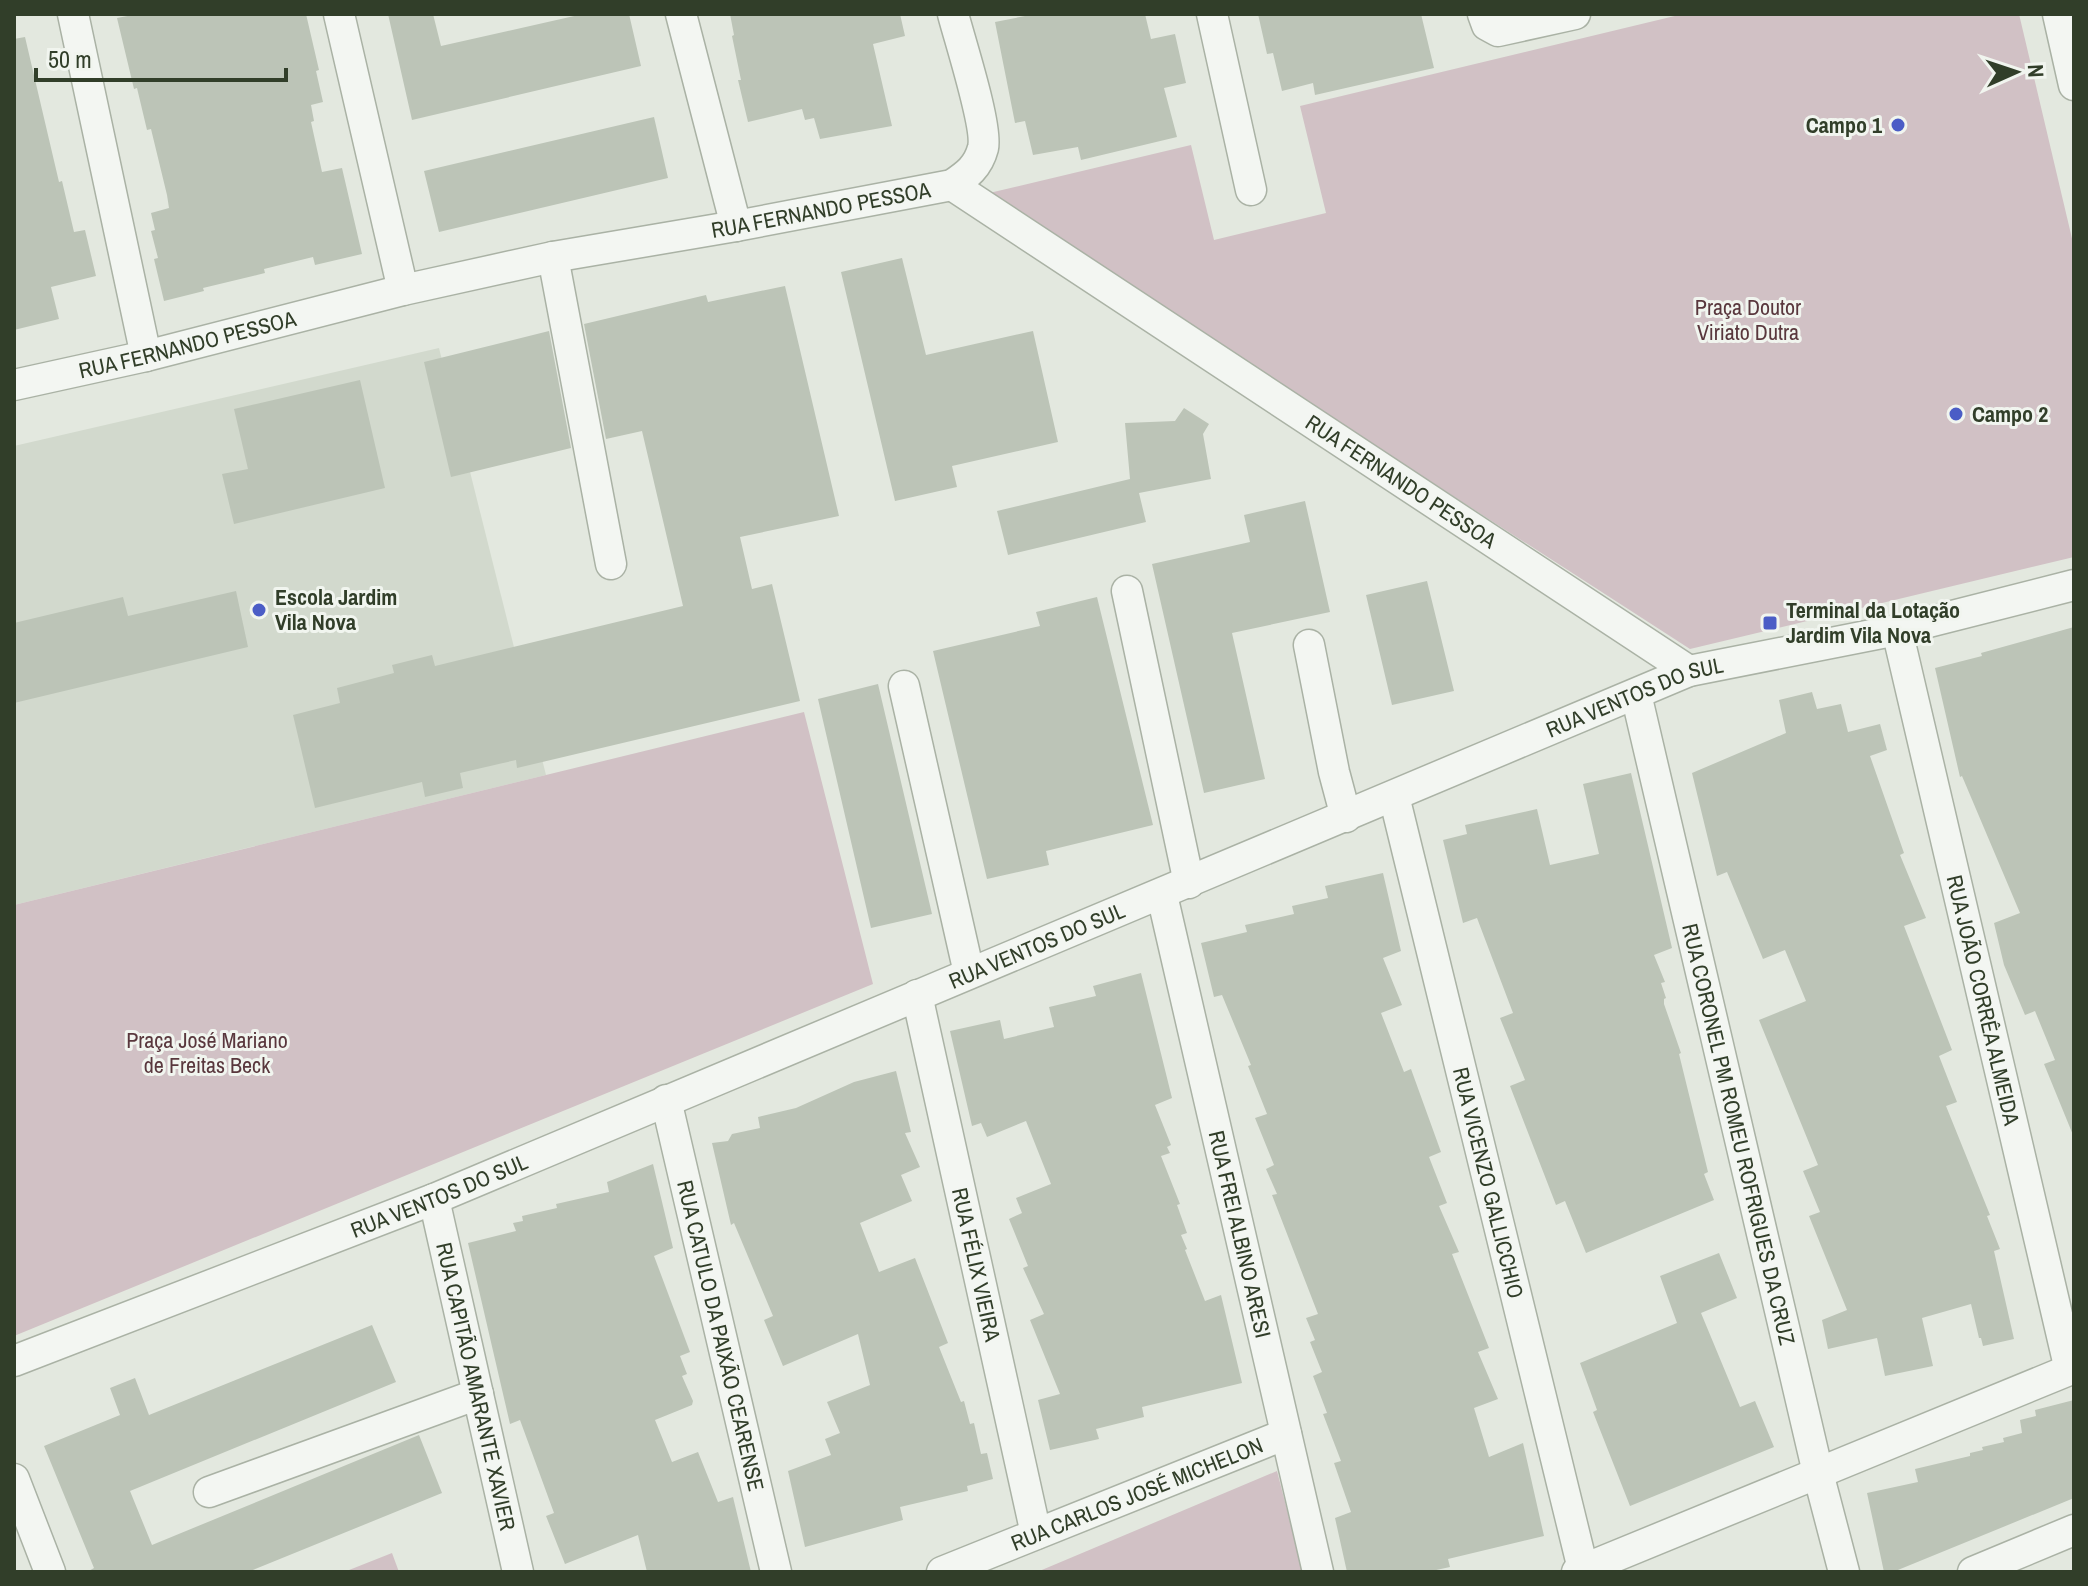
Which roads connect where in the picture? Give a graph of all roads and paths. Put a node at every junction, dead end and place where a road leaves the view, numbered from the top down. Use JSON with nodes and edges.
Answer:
{"nodes":[{"id":1,"x":73,"y":14,"type":"edge"},
{"id":2,"x":339,"y":14,"type":"edge"},
{"id":3,"x":681,"y":14,"type":"edge"},
{"id":4,"x":953,"y":14,"type":"edge"},
{"id":5,"x":1212,"y":14,"type":"edge"},
{"id":6,"x":1575,"y":14,"type":"edge"},
{"id":7,"x":2058,"y":14,"type":"edge"},
{"id":8,"x":1487,"y":21,"type":"edge"},
{"id":9,"x":2074,"y":85,"type":"edge"},
{"id":10,"x":952,"y":185,"type":"junction"},
{"id":11,"x":1251,"y":190,"type":"dead end"},
{"id":12,"x":736,"y":226,"type":"junction"},
{"id":13,"x":553,"y":257,"type":"junction"},
{"id":14,"x":403,"y":290,"type":"junction"},
{"id":15,"x":146,"y":356,"type":"junction"},
{"id":16,"x":14,"y":385,"type":"edge"},
{"id":17,"x":611,"y":564,"type":"dead end"},
{"id":18,"x":2074,"y":585,"type":"edge"},
{"id":19,"x":1127,"y":591,"type":"dead end"},
{"id":20,"x":1897,"y":630,"type":"junction"},
{"id":21,"x":1309,"y":645,"type":"dead end"},
{"id":22,"x":1689,"y":671,"type":"junction"},
{"id":23,"x":904,"y":686,"type":"dead end"},
{"id":24,"x":1636,"y":694,"type":"junction"},
{"id":25,"x":1394,"y":796,"type":"junction"},
{"id":26,"x":1346,"y":817,"type":"junction"},
{"id":27,"x":1175,"y":889,"type":"junction"},
{"id":28,"x":969,"y":973,"type":"junction"},
{"id":29,"x":917,"y":995,"type":"junction"},
{"id":30,"x":666,"y":1100,"type":"junction"},
{"id":31,"x":434,"y":1199,"type":"junction"},
{"id":32,"x":14,"y":1361,"type":"edge"},
{"id":33,"x":2072,"y":1369,"type":"edge"},
{"id":34,"x":478,"y":1394,"type":"junction"},
{"id":35,"x":1286,"y":1434,"type":"junction"},
{"id":36,"x":1818,"y":1473,"type":"junction"},
{"id":37,"x":14,"y":1479,"type":"edge"},
{"id":38,"x":209,"y":1492,"type":"dead end"},
{"id":39,"x":2074,"y":1530,"type":"edge"},
{"id":40,"x":1036,"y":1534,"type":"junction"},
{"id":41,"x":1580,"y":1571,"type":"edge"},
{"id":42,"x":50,"y":1572,"type":"edge"},
{"id":43,"x":518,"y":1572,"type":"edge"},
{"id":44,"x":776,"y":1572,"type":"edge"},
{"id":45,"x":942,"y":1572,"type":"edge"},
{"id":46,"x":1318,"y":1572,"type":"edge"},
{"id":47,"x":1844,"y":1572,"type":"edge"},
{"id":48,"x":1973,"y":1572,"type":"edge"}],
"edges":[{"from":1,"to":15,"type":"street"},
{"from":2,"to":14,"type":"street"},
{"from":3,"to":12,"type":"street"},
{"from":4,"to":10,"type":"street"},
{"from":5,"to":11,"type":"street"},
{"from":6,"to":8,"type":"street"},
{"from":7,"to":9,"type":"street"},
{"from":10,"to":12,"type":"street","name":"RUA FERNANDO PESSOA"},
{"from":10,"to":22,"type":"street","name":"RUA FERNANDO PESSOA"},
{"from":12,"to":13,"type":"street","name":"RUA FERNANDO PESSOA"},
{"from":13,"to":14,"type":"street","name":"RUA FERNANDO PESSOA"},
{"from":13,"to":17,"type":"street"},
{"from":14,"to":15,"type":"street","name":"RUA FERNANDO PESSOA"},
{"from":15,"to":16,"type":"street","name":"RUA FERNANDO PESSOA"},
{"from":18,"to":20,"type":"street","name":"RUA VENTOS DO SUL"},
{"from":19,"to":27,"type":"street","name":"RUA FREI ALBINO ARESI"},
{"from":20,"to":22,"type":"street","name":"RUA VENTOS DO SUL"},
{"from":20,"to":33,"type":"street","name":"RUA JOÃO CORRÊA ALMEIDA"},
{"from":21,"to":26,"type":"street"},
{"from":22,"to":24,"type":"street","name":"RUA VENTOS DO SUL"},
{"from":23,"to":28,"type":"street"},
{"from":24,"to":25,"type":"street","name":"RUA VENTOS DO SUL"},
{"from":24,"to":36,"type":"street","name":"RUA CORONEL PM ROMEU ROFRIGUES DA CRUZ"},
{"from":25,"to":26,"type":"street","name":"RUA VENTOS DO SUL"},
{"from":25,"to":41,"type":"street","name":"RUA VICENZO GALLICCHIO"},
{"from":26,"to":27,"type":"street","name":"RUA VENTOS DO SUL"},
{"from":27,"to":28,"type":"street","name":"RUA VENTOS DO SUL"},
{"from":27,"to":35,"type":"street","name":"RUA FREI ALBINO ARESI"},
{"from":28,"to":29,"type":"street","name":"RUA VENTOS DO SUL"},
{"from":29,"to":30,"type":"street","name":"RUA VENTOS DO SUL"},
{"from":29,"to":40,"type":"street","name":"RUA FÉLIX VIEIRA"},
{"from":30,"to":31,"type":"street","name":"RUA VENTOS DO SUL"},
{"from":30,"to":44,"type":"street","name":"RUA CATULO DA PAIXÃO CEARENSE"},
{"from":31,"to":32,"type":"street","name":"RUA VENTOS DO SUL"},
{"from":31,"to":34,"type":"street","name":"RUA CAPITÃO AMARANTE XAVIER"},
{"from":33,"to":36,"type":"street"},
{"from":34,"to":38,"type":"street"},
{"from":34,"to":43,"type":"street","name":"RUA CAPITÃO AMARANTE XAVIER"},
{"from":35,"to":40,"type":"street","name":"RUA CARLOS JOSÉ MICHELON"},
{"from":35,"to":46,"type":"street","name":"RUA FREI ALBINO ARESI"},
{"from":36,"to":41,"type":"street"},
{"from":36,"to":47,"type":"street","name":"RUA CORONEL PM ROMEU ROFRIGUES DA CRUZ"},
{"from":37,"to":42,"type":"street"},
{"from":39,"to":48,"type":"street"},
{"from":40,"to":45,"type":"street","name":"RUA CARLOS JOSÉ MICHELON"}]}
